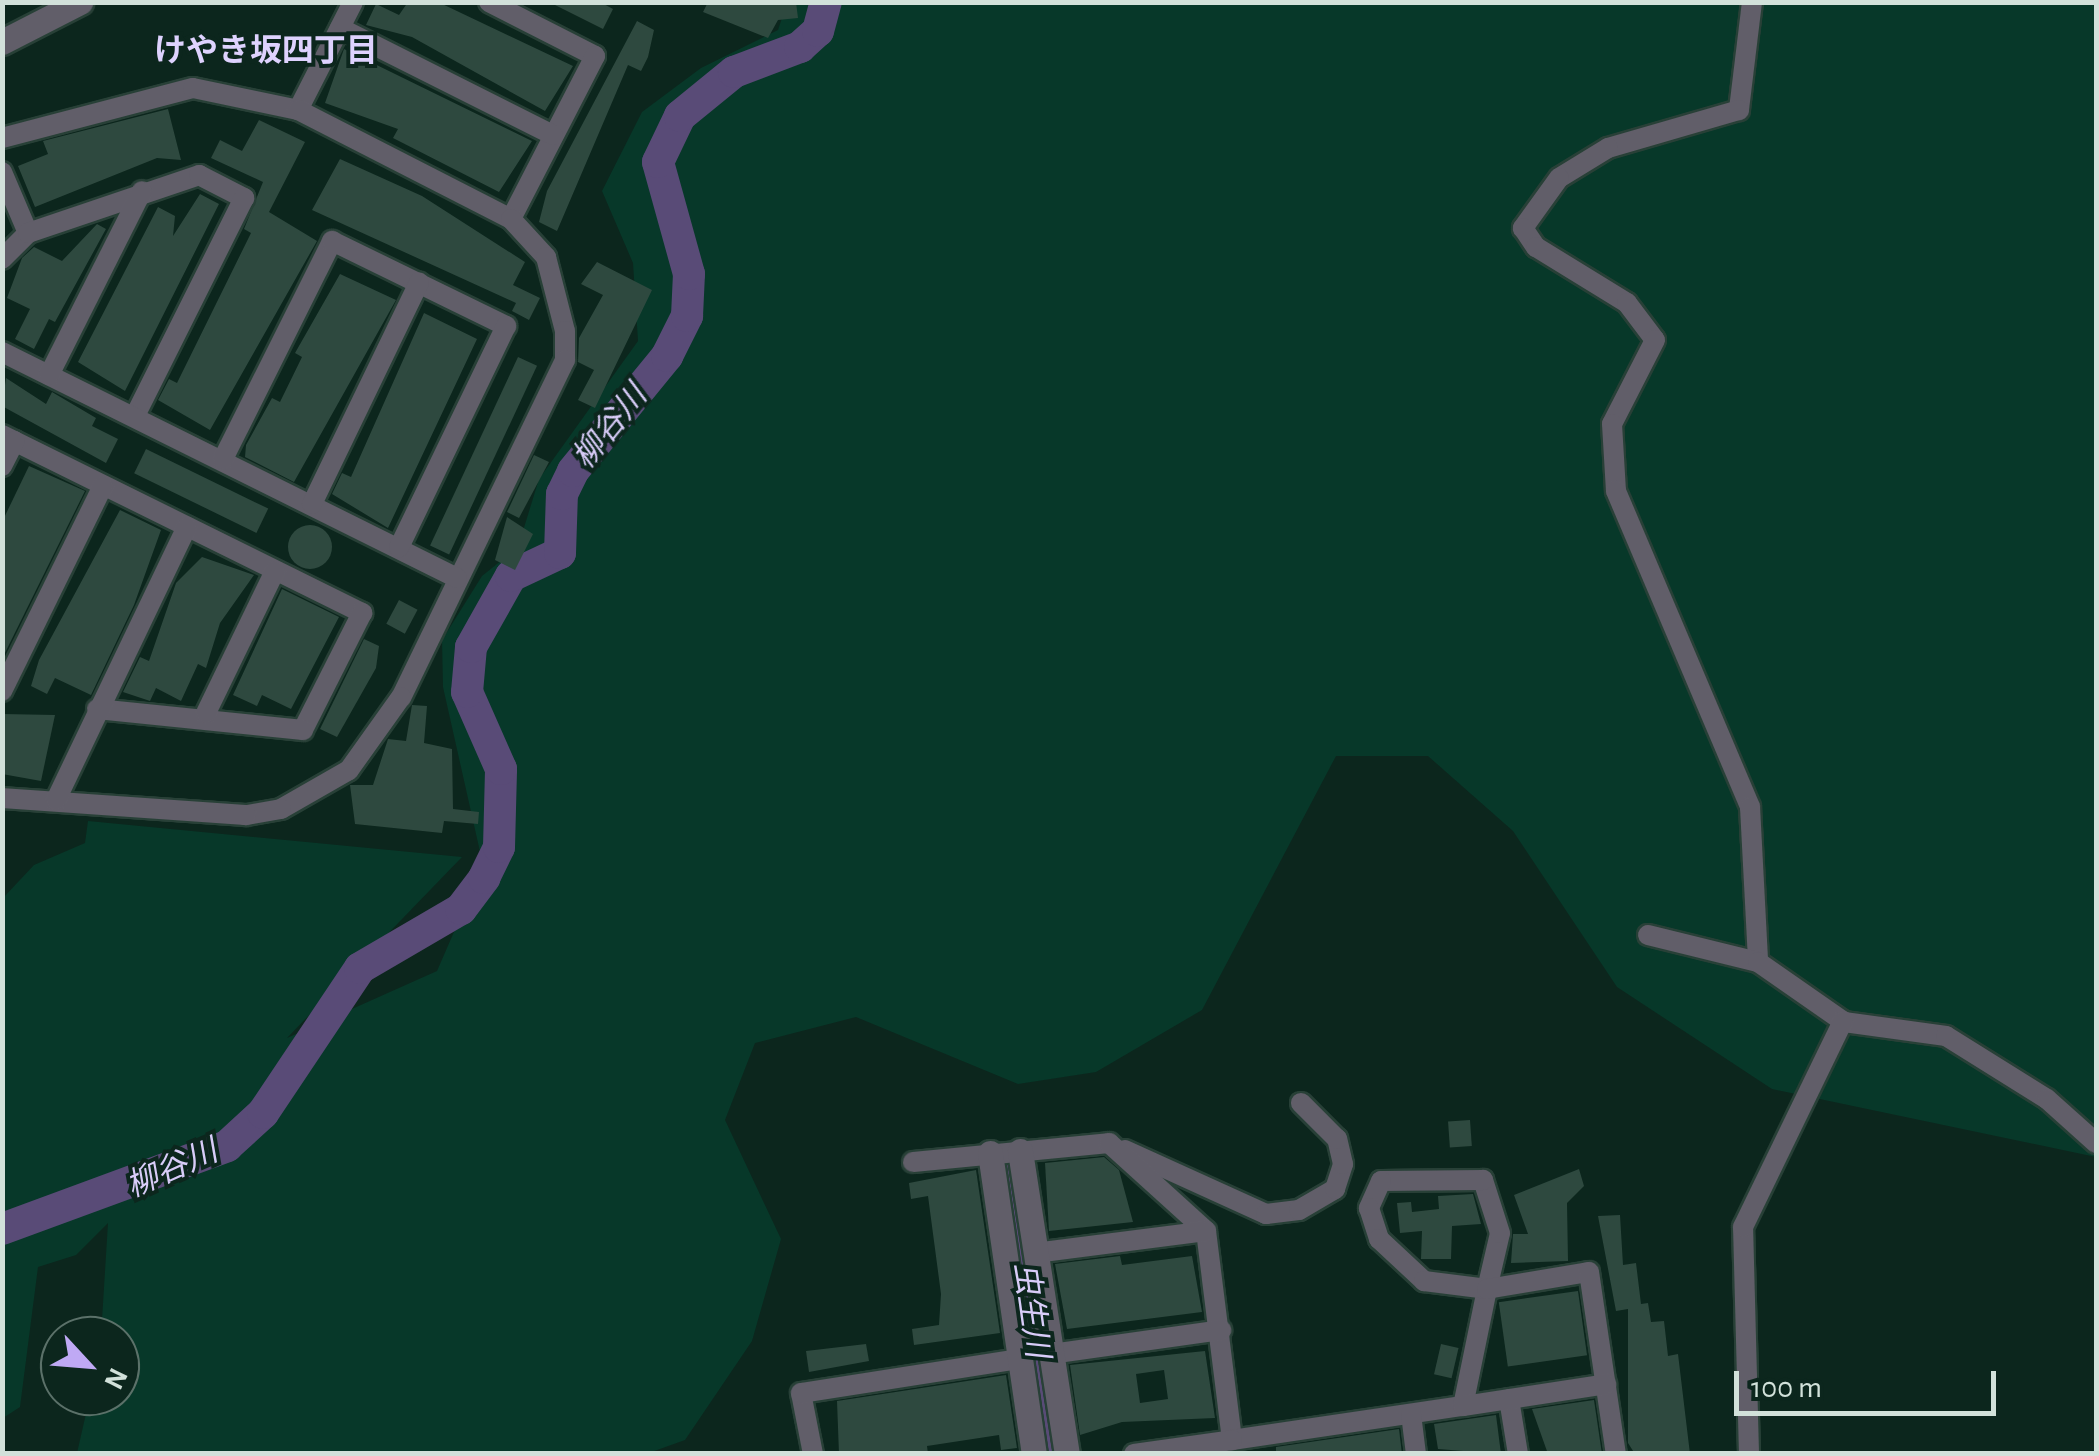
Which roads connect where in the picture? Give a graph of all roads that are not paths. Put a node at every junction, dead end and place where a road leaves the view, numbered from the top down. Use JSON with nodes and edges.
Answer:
{"nodes":[{"id":1,"x":80,"y":2,"type":"edge"},
{"id":2,"x":353,"y":2,"type":"edge"},
{"id":3,"x":489,"y":2,"type":"edge"},
{"id":4,"x":1752,"y":2,"type":"edge"},
{"id":5,"x":340,"y":28,"type":"junction"},
{"id":6,"x":2,"y":42,"type":"edge"},
{"id":7,"x":298,"y":110,"type":"junction"},
{"id":8,"x":553,"y":135,"type":"junction"},
{"id":9,"x":2,"y":138,"type":"edge"},
{"id":10,"x":2,"y":172,"type":"edge"},
{"id":11,"x":142,"y":191,"type":"junction"},
{"id":12,"x":511,"y":219,"type":"junction"},
{"id":13,"x":28,"y":232,"type":"junction"},
{"id":14,"x":2,"y":259,"type":"edge"},
{"id":15,"x":420,"y":283,"type":"junction"},
{"id":16,"x":2,"y":352,"type":"edge"},
{"id":17,"x":50,"y":374,"type":"junction"},
{"id":18,"x":135,"y":416,"type":"junction"},
{"id":19,"x":8,"y":438,"type":"edge"},
{"id":20,"x":223,"y":459,"type":"junction"},
{"id":21,"x":2,"y":466,"type":"edge"},
{"id":22,"x":102,"y":486,"type":"junction"},
{"id":23,"x":312,"y":504,"type":"junction"},
{"id":24,"x":187,"y":527,"type":"junction"},
{"id":25,"x":399,"y":547,"type":"junction"},
{"id":26,"x":275,"y":572,"type":"junction"},
{"id":27,"x":457,"y":578,"type":"junction"},
{"id":28,"x":2,"y":691,"type":"edge"},
{"id":29,"x":98,"y":708,"type":"junction"},
{"id":30,"x":206,"y":713,"type":"junction"},
{"id":31,"x":2,"y":798,"type":"edge"},
{"id":32,"x":56,"y":800,"type":"junction"},
{"id":33,"x":1648,"y":935,"type":"dead end"},
{"id":34,"x":1758,"y":962,"type":"junction"},
{"id":35,"x":1843,"y":1021,"type":"junction"},
{"id":36,"x":1301,"y":1103,"type":"dead end"},
{"id":37,"x":2096,"y":1143,"type":"edge"},
{"id":38,"x":1109,"y":1144,"type":"junction"},
{"id":39,"x":1020,"y":1151,"type":"junction"},
{"id":40,"x":990,"y":1154,"type":"junction"},
{"id":41,"x":912,"y":1162,"type":"dead end"},
{"id":42,"x":1206,"y":1231,"type":"junction"},
{"id":43,"x":1036,"y":1254,"type":"junction"},
{"id":44,"x":1487,"y":1289,"type":"junction"},
{"id":45,"x":1221,"y":1330,"type":"junction"},
{"id":46,"x":1051,"y":1354,"type":"junction"},
{"id":47,"x":1020,"y":1359,"type":"junction"},
{"id":48,"x":1606,"y":1384,"type":"junction"},
{"id":49,"x":1509,"y":1400,"type":"junction"},
{"id":50,"x":1463,"y":1406,"type":"junction"},
{"id":51,"x":1411,"y":1414,"type":"junction"},
{"id":52,"x":1232,"y":1440,"type":"junction"},
{"id":53,"x":814,"y":1454,"type":"edge"},
{"id":54,"x":1034,"y":1454,"type":"edge"},
{"id":55,"x":1067,"y":1454,"type":"edge"},
{"id":56,"x":1134,"y":1454,"type":"edge"},
{"id":57,"x":1416,"y":1454,"type":"edge"},
{"id":58,"x":1518,"y":1454,"type":"edge"},
{"id":59,"x":1616,"y":1454,"type":"edge"},
{"id":60,"x":1749,"y":1454,"type":"edge"}],
"edges":[{"from":1,"to":6,"type":"street"},
{"from":2,"to":5,"type":"street"},
{"from":3,"to":8,"type":"street"},
{"from":4,"to":34,"type":"street"},
{"from":5,"to":7,"type":"street"},
{"from":5,"to":8,"type":"street"},
{"from":7,"to":9,"type":"street"},
{"from":7,"to":12,"type":"street"},
{"from":8,"to":12,"type":"street"},
{"from":10,"to":13,"type":"street"},
{"from":11,"to":13,"type":"street"},
{"from":11,"to":17,"type":"street"},
{"from":11,"to":18,"type":"street"},
{"from":12,"to":27,"type":"street"},
{"from":13,"to":14,"type":"street"},
{"from":15,"to":20,"type":"street"},
{"from":15,"to":23,"type":"street"},
{"from":15,"to":25,"type":"street"},
{"from":16,"to":17,"type":"street"},
{"from":17,"to":18,"type":"street"},
{"from":18,"to":20,"type":"street"},
{"from":19,"to":21,"type":"street"},
{"from":19,"to":22,"type":"street"},
{"from":20,"to":23,"type":"street"},
{"from":22,"to":24,"type":"street"},
{"from":22,"to":28,"type":"street"},
{"from":23,"to":25,"type":"street"},
{"from":24,"to":26,"type":"street"},
{"from":24,"to":29,"type":"street"},
{"from":25,"to":27,"type":"street"},
{"from":26,"to":30,"type":"street"},
{"from":26,"to":30,"type":"street"},
{"from":27,"to":32,"type":"street"},
{"from":29,"to":30,"type":"street"},
{"from":29,"to":32,"type":"street"},
{"from":31,"to":32,"type":"street"},
{"from":33,"to":34,"type":"street"},
{"from":34,"to":35,"type":"street"},
{"from":35,"to":37,"type":"street"},
{"from":35,"to":60,"type":"street"},
{"from":36,"to":38,"type":"street"},
{"from":38,"to":39,"type":"street"},
{"from":38,"to":42,"type":"street"},
{"from":39,"to":40,"type":"street"},
{"from":39,"to":43,"type":"street"},
{"from":40,"to":41,"type":"street"},
{"from":40,"to":47,"type":"street"},
{"from":42,"to":43,"type":"street"},
{"from":42,"to":45,"type":"street"},
{"from":43,"to":46,"type":"street"},
{"from":44,"to":44,"type":"street"},
{"from":44,"to":48,"type":"street"},
{"from":44,"to":50,"type":"street"},
{"from":45,"to":46,"type":"street"},
{"from":45,"to":52,"type":"street"},
{"from":46,"to":55,"type":"street"},
{"from":47,"to":53,"type":"street"},
{"from":47,"to":54,"type":"street"},
{"from":48,"to":49,"type":"street"},
{"from":48,"to":59,"type":"street"},
{"from":49,"to":50,"type":"street"},
{"from":49,"to":58,"type":"street"},
{"from":50,"to":51,"type":"street"},
{"from":51,"to":52,"type":"street"},
{"from":51,"to":57,"type":"street"},
{"from":52,"to":56,"type":"street"}]}
